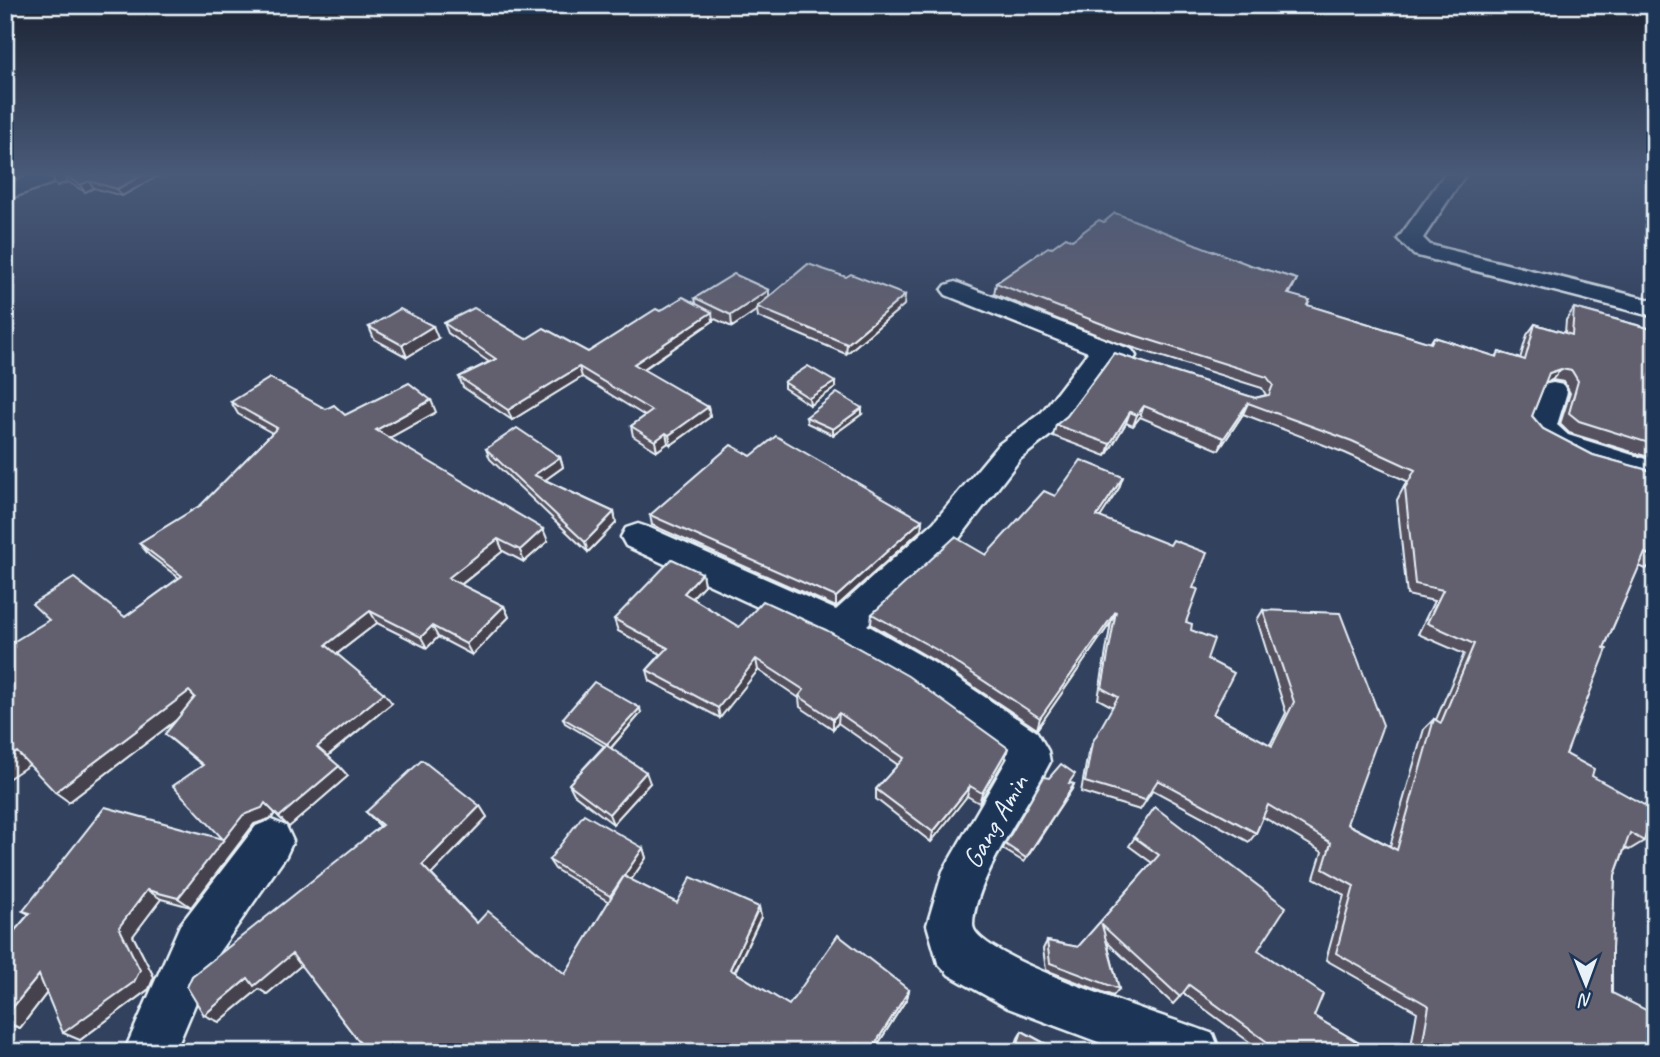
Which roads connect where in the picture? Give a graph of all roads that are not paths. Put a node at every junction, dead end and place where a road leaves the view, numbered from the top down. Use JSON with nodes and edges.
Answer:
{"nodes":[{"id":1,"x":1420,"y":224,"type":"edge"},
{"id":2,"x":955,"y":290,"type":"dead end"},
{"id":3,"x":1655,"y":309,"type":"edge"},
{"id":4,"x":1104,"y":350,"type":"junction"},
{"id":5,"x":1141,"y":362,"type":"edge"},
{"id":6,"x":1553,"y":392,"type":"dead end"},
{"id":7,"x":1655,"y":473,"type":"edge"},
{"id":8,"x":638,"y":537,"type":"dead end"},
{"id":9,"x":841,"y":628,"type":"junction"},
{"id":10,"x":271,"y":841,"type":"dead end"},
{"id":11,"x":149,"y":1052,"type":"edge"},
{"id":12,"x":1195,"y":1052,"type":"edge"}],
"edges":[{"from":1,"to":3,"type":"street"},
{"from":2,"to":4,"type":"street"},
{"from":4,"to":5,"type":"street"},
{"from":4,"to":9,"type":"street"},
{"from":6,"to":7,"type":"street"},
{"from":8,"to":9,"type":"street","name":"Gang Amin"},
{"from":9,"to":12,"type":"street","name":"Gang Amin"},
{"from":10,"to":11,"type":"street"}]}
